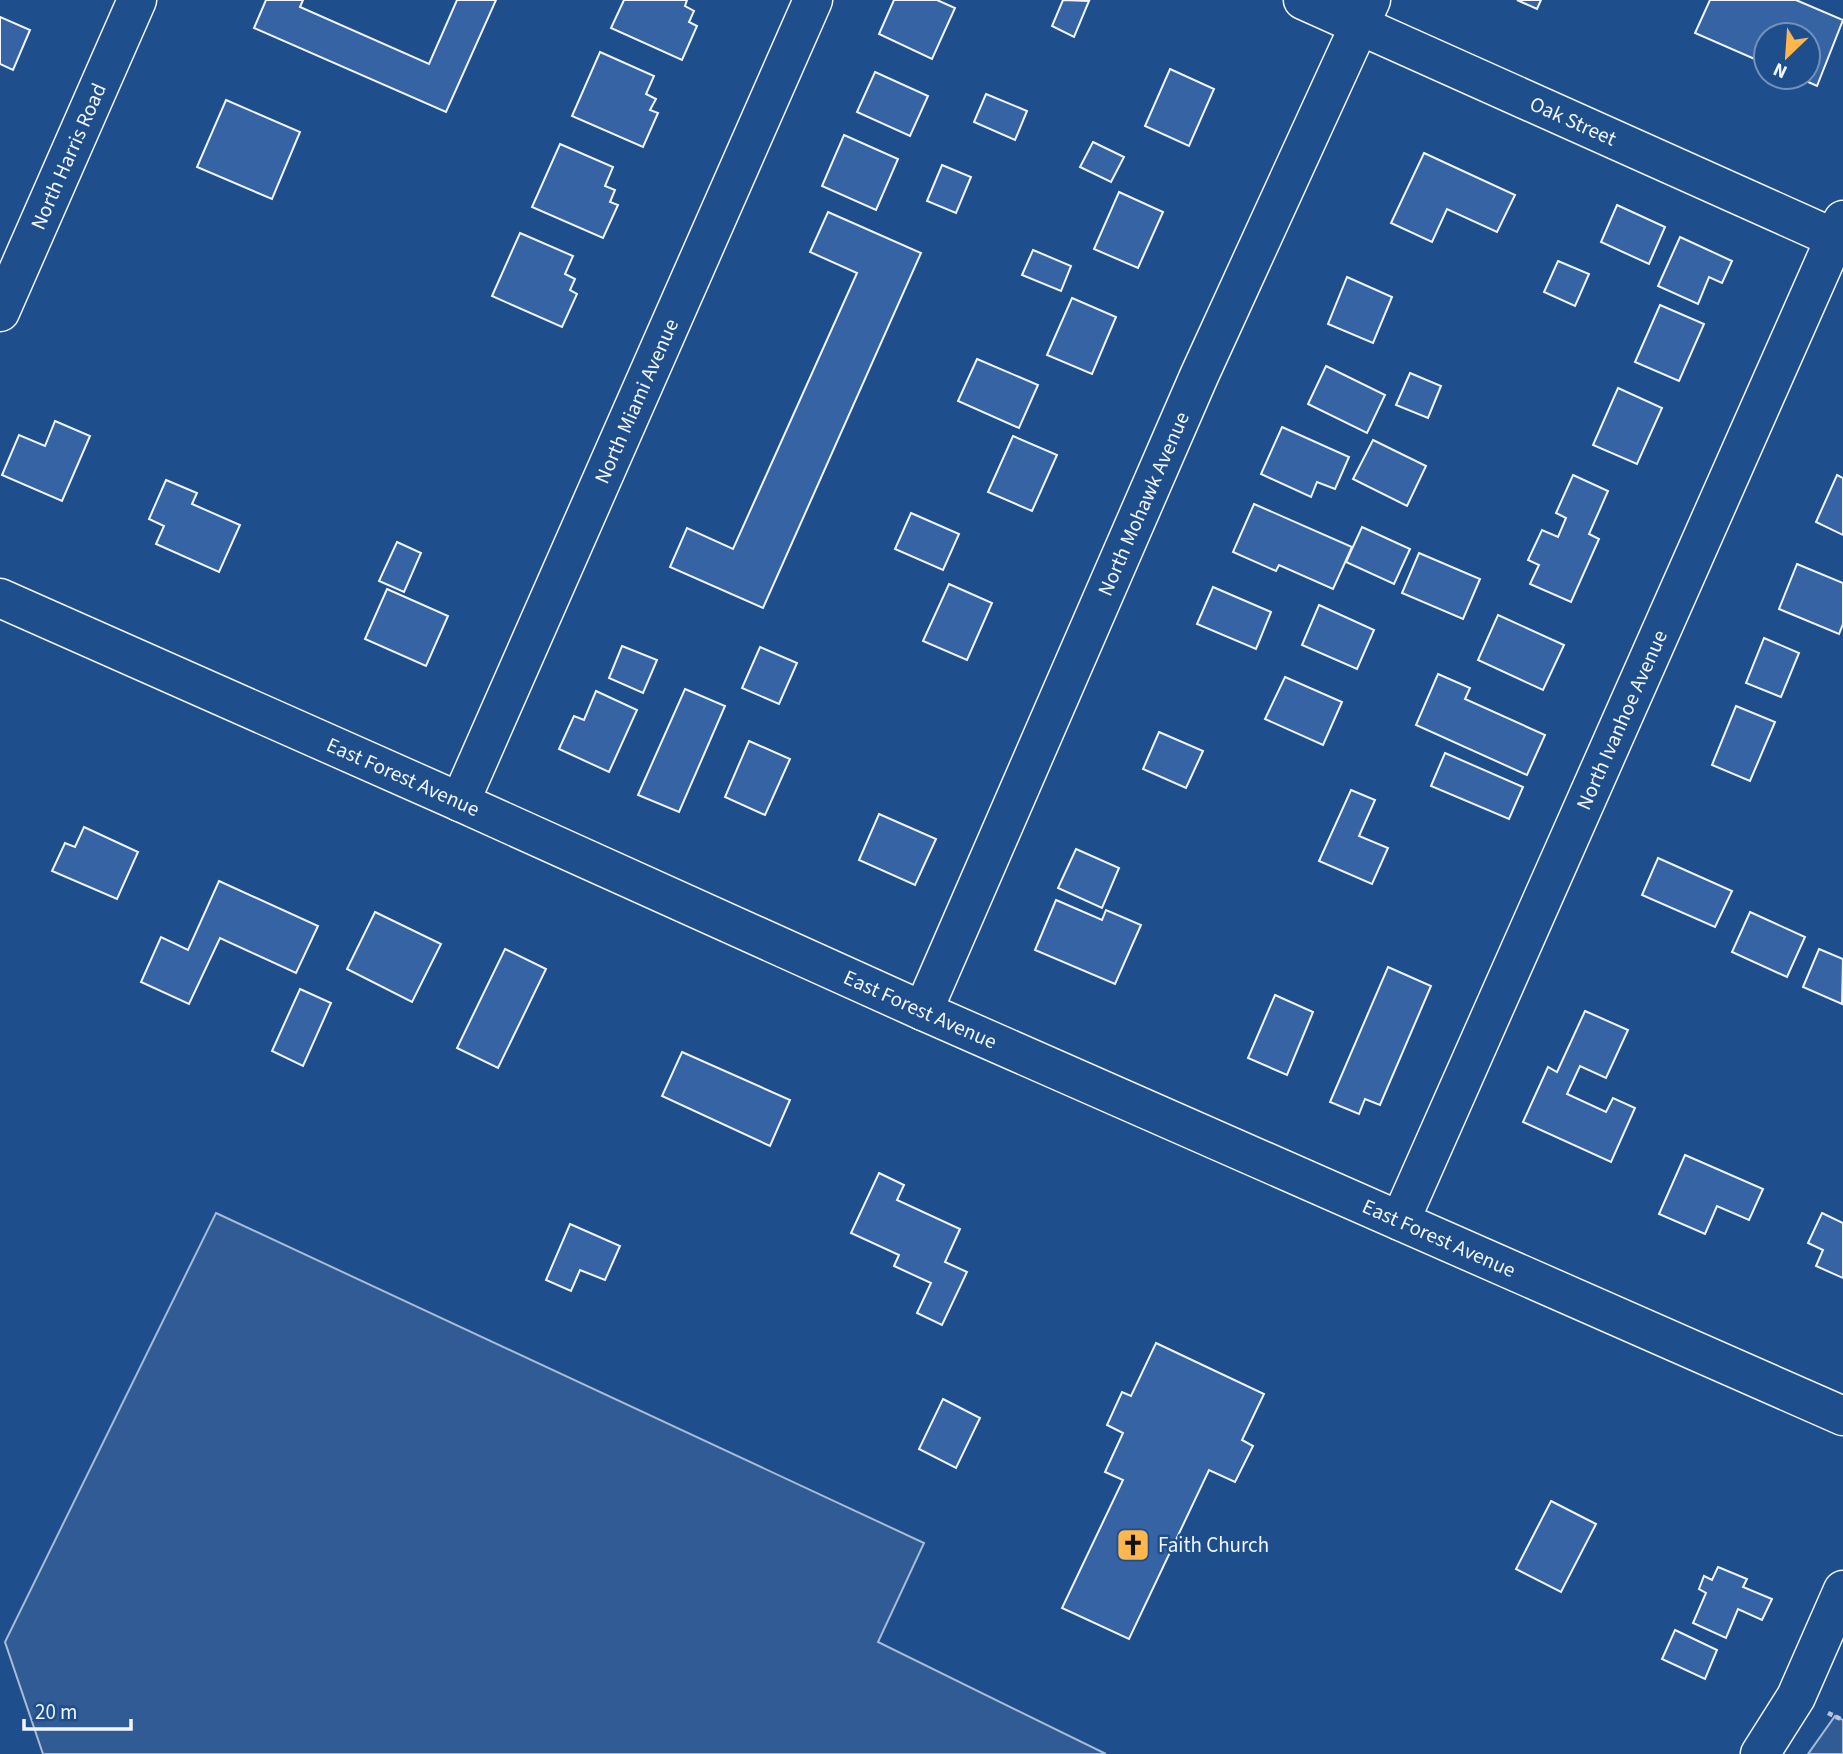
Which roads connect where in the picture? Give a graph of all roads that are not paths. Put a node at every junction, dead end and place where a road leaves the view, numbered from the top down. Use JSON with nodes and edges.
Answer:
{"nodes":[{"id":1,"x":138,"y":0,"type":"edge"},
{"id":2,"x":813,"y":0,"type":"edge"},
{"id":3,"x":1303,"y":0,"type":"edge"},
{"id":4,"x":1365,"y":13,"type":"edge"},
{"id":5,"x":1840,"y":233,"type":"edge"},
{"id":6,"x":0,"y":312,"type":"edge"},
{"id":7,"x":0,"y":598,"type":"edge"},
{"id":8,"x":460,"y":802,"type":"junction"},
{"id":9,"x":923,"y":1012,"type":"junction"},
{"id":10,"x":1400,"y":1221,"type":"junction"},
{"id":11,"x":1843,"y":1416,"type":"edge"},
{"id":12,"x":1843,"y":1590,"type":"edge"},
{"id":13,"x":1760,"y":1754,"type":"edge"}],
"edges":[{"from":1,"to":6,"type":"street","name":"North Harris Road"},
{"from":2,"to":8,"type":"street","name":"North Miami Avenue"},
{"from":3,"to":4,"type":"street","name":"Oak Street"},
{"from":4,"to":5,"type":"street","name":"Oak Street"},
{"from":4,"to":9,"type":"street","name":"North Mohawk Avenue"},
{"from":5,"to":10,"type":"street","name":"North Ivanhoe Avenue"},
{"from":7,"to":8,"type":"street","name":"East Forest Avenue"},
{"from":8,"to":9,"type":"street","name":"East Forest Avenue"},
{"from":9,"to":10,"type":"street","name":"East Forest Avenue"},
{"from":10,"to":11,"type":"street","name":"East Forest Avenue"},
{"from":12,"to":13,"type":"street"}]}
